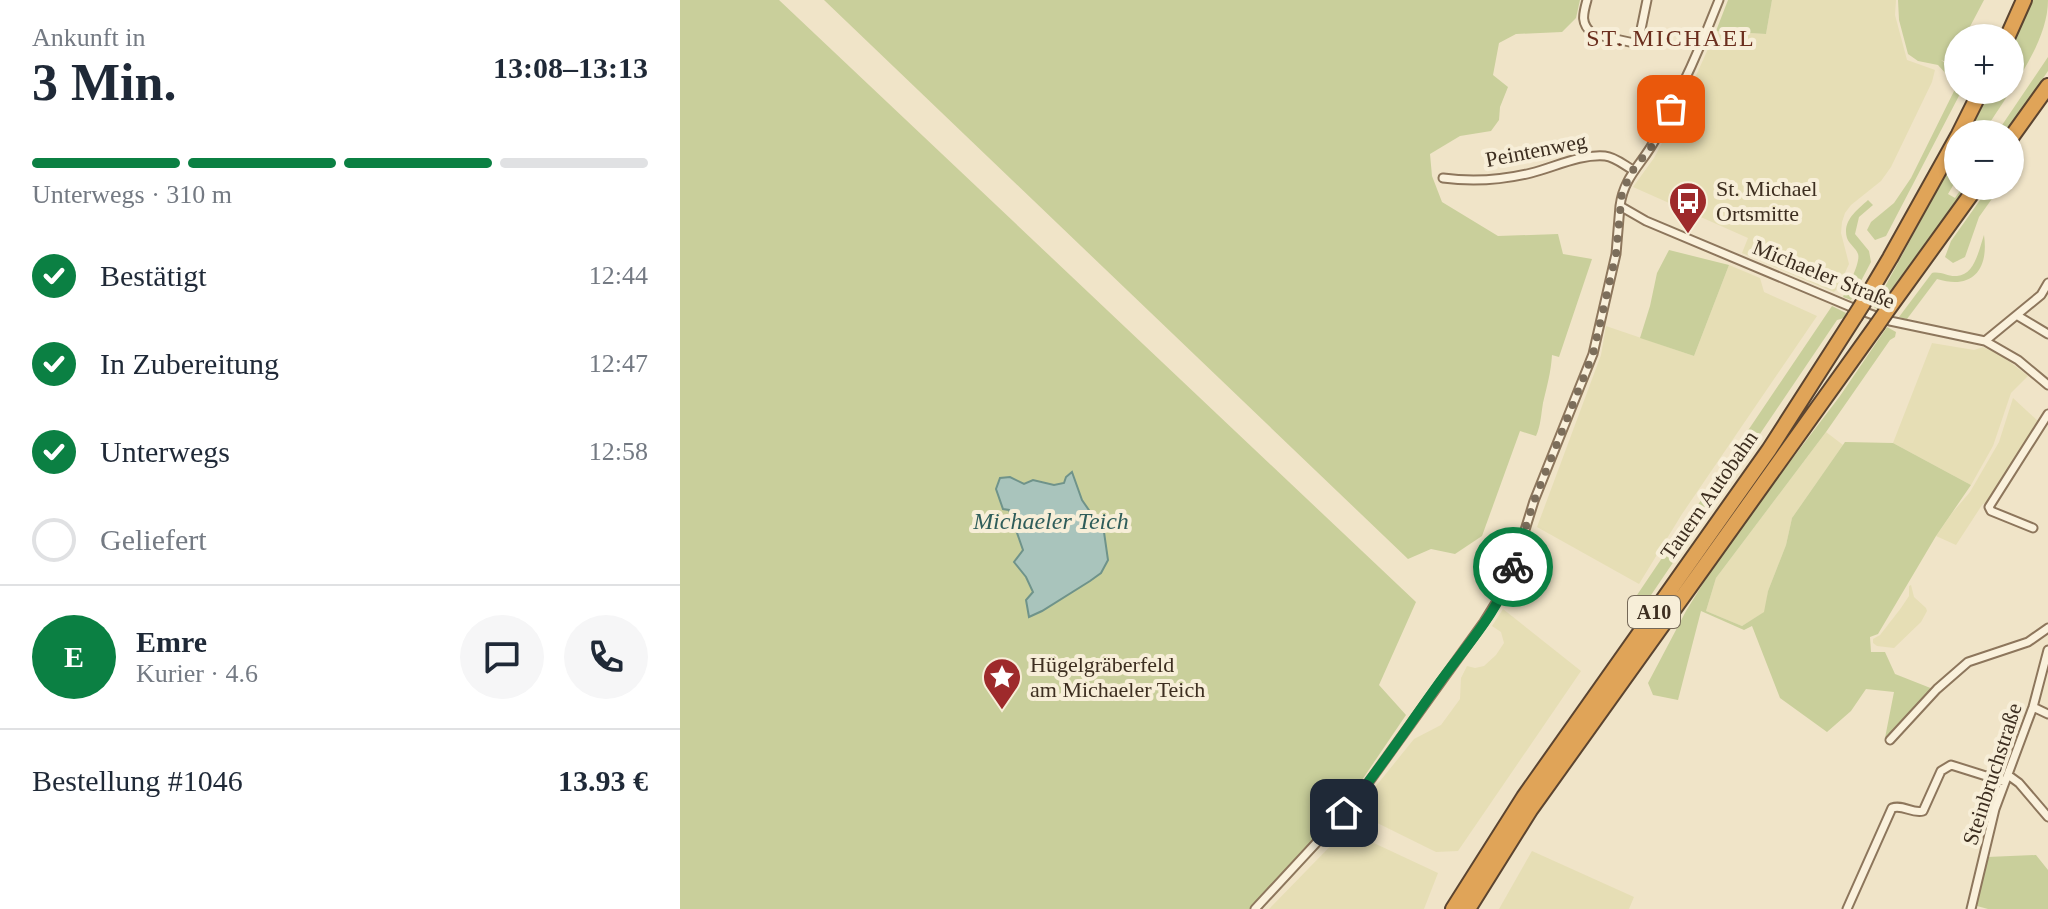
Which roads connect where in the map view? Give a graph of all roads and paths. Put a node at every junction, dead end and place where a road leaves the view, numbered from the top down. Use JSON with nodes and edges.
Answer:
{"nodes":[{"id":1,"x":1587,"y":0,"type":"edge"},
{"id":2,"x":1647,"y":0,"type":"edge"},
{"id":3,"x":1719,"y":0,"type":"edge"},
{"id":4,"x":2024,"y":0,"type":"edge"},
{"id":5,"x":2013,"y":24,"type":"edge"},
{"id":6,"x":2048,"y":86,"type":"edge"},
{"id":7,"x":2024,"y":120,"type":"edge"},
{"id":8,"x":1944,"y":161,"type":"edge"},
{"id":9,"x":1633,"y":170,"type":"junction"},
{"id":10,"x":1443,"y":178,"type":"dead end"},
{"id":11,"x":1967,"y":200,"type":"edge"},
{"id":12,"x":1620,"y":206,"type":"junction"},
{"id":13,"x":2048,"y":283,"type":"edge"},
{"id":14,"x":2018,"y":316,"type":"junction"},
{"id":15,"x":2048,"y":334,"type":"edge"},
{"id":16,"x":1985,"y":341,"type":"junction"},
{"id":17,"x":2048,"y":385,"type":"edge"},
{"id":18,"x":2048,"y":414,"type":"edge"},
{"id":19,"x":2033,"y":528,"type":"dead end"},
{"id":20,"x":2048,"y":628,"type":"edge"},
{"id":21,"x":2048,"y":650,"type":"edge"},
{"id":22,"x":2033,"y":707,"type":"junction"},
{"id":23,"x":2048,"y":714,"type":"edge"},
{"id":24,"x":1890,"y":740,"type":"dead end"},
{"id":25,"x":2006,"y":779,"type":"junction"},
{"id":26,"x":2048,"y":817,"type":"edge"},
{"id":27,"x":1255,"y":909,"type":"edge"},
{"id":28,"x":1453,"y":909,"type":"edge"},
{"id":29,"x":1468,"y":909,"type":"edge"},
{"id":30,"x":1847,"y":909,"type":"edge"},
{"id":31,"x":1971,"y":909,"type":"edge"}],
"edges":[{"from":1,"to":2,"type":"street"},
{"from":3,"to":9,"type":"street"},
{"from":4,"to":5,"type":"highway"},
{"from":6,"to":7,"type":"highway"},
{"from":8,"to":28,"type":"highway","name":"Tauern Autobahn","number":"A10"},
{"from":9,"to":10,"type":"street","name":"Peintenweg"},
{"from":9,"to":12,"type":"street"},
{"from":11,"to":29,"type":"highway","name":"Tauern Autobahn","number":"A10"},
{"from":12,"to":16,"type":"street","name":"Michaeler Straße"},
{"from":12,"to":27,"type":"street"},
{"from":13,"to":14,"type":"street"},
{"from":14,"to":15,"type":"street"},
{"from":14,"to":16,"type":"street"},
{"from":16,"to":17,"type":"street","name":"Michaeler Straße"},
{"from":18,"to":19,"type":"street"},
{"from":20,"to":24,"type":"street"},
{"from":21,"to":22,"type":"street","name":"Steinbruchstraße"},
{"from":22,"to":23,"type":"street"},
{"from":22,"to":25,"type":"street","name":"Steinbruchstraße"},
{"from":25,"to":26,"type":"street"},
{"from":25,"to":30,"type":"street"},
{"from":25,"to":31,"type":"street","name":"Steinbruchstraße"}]}
